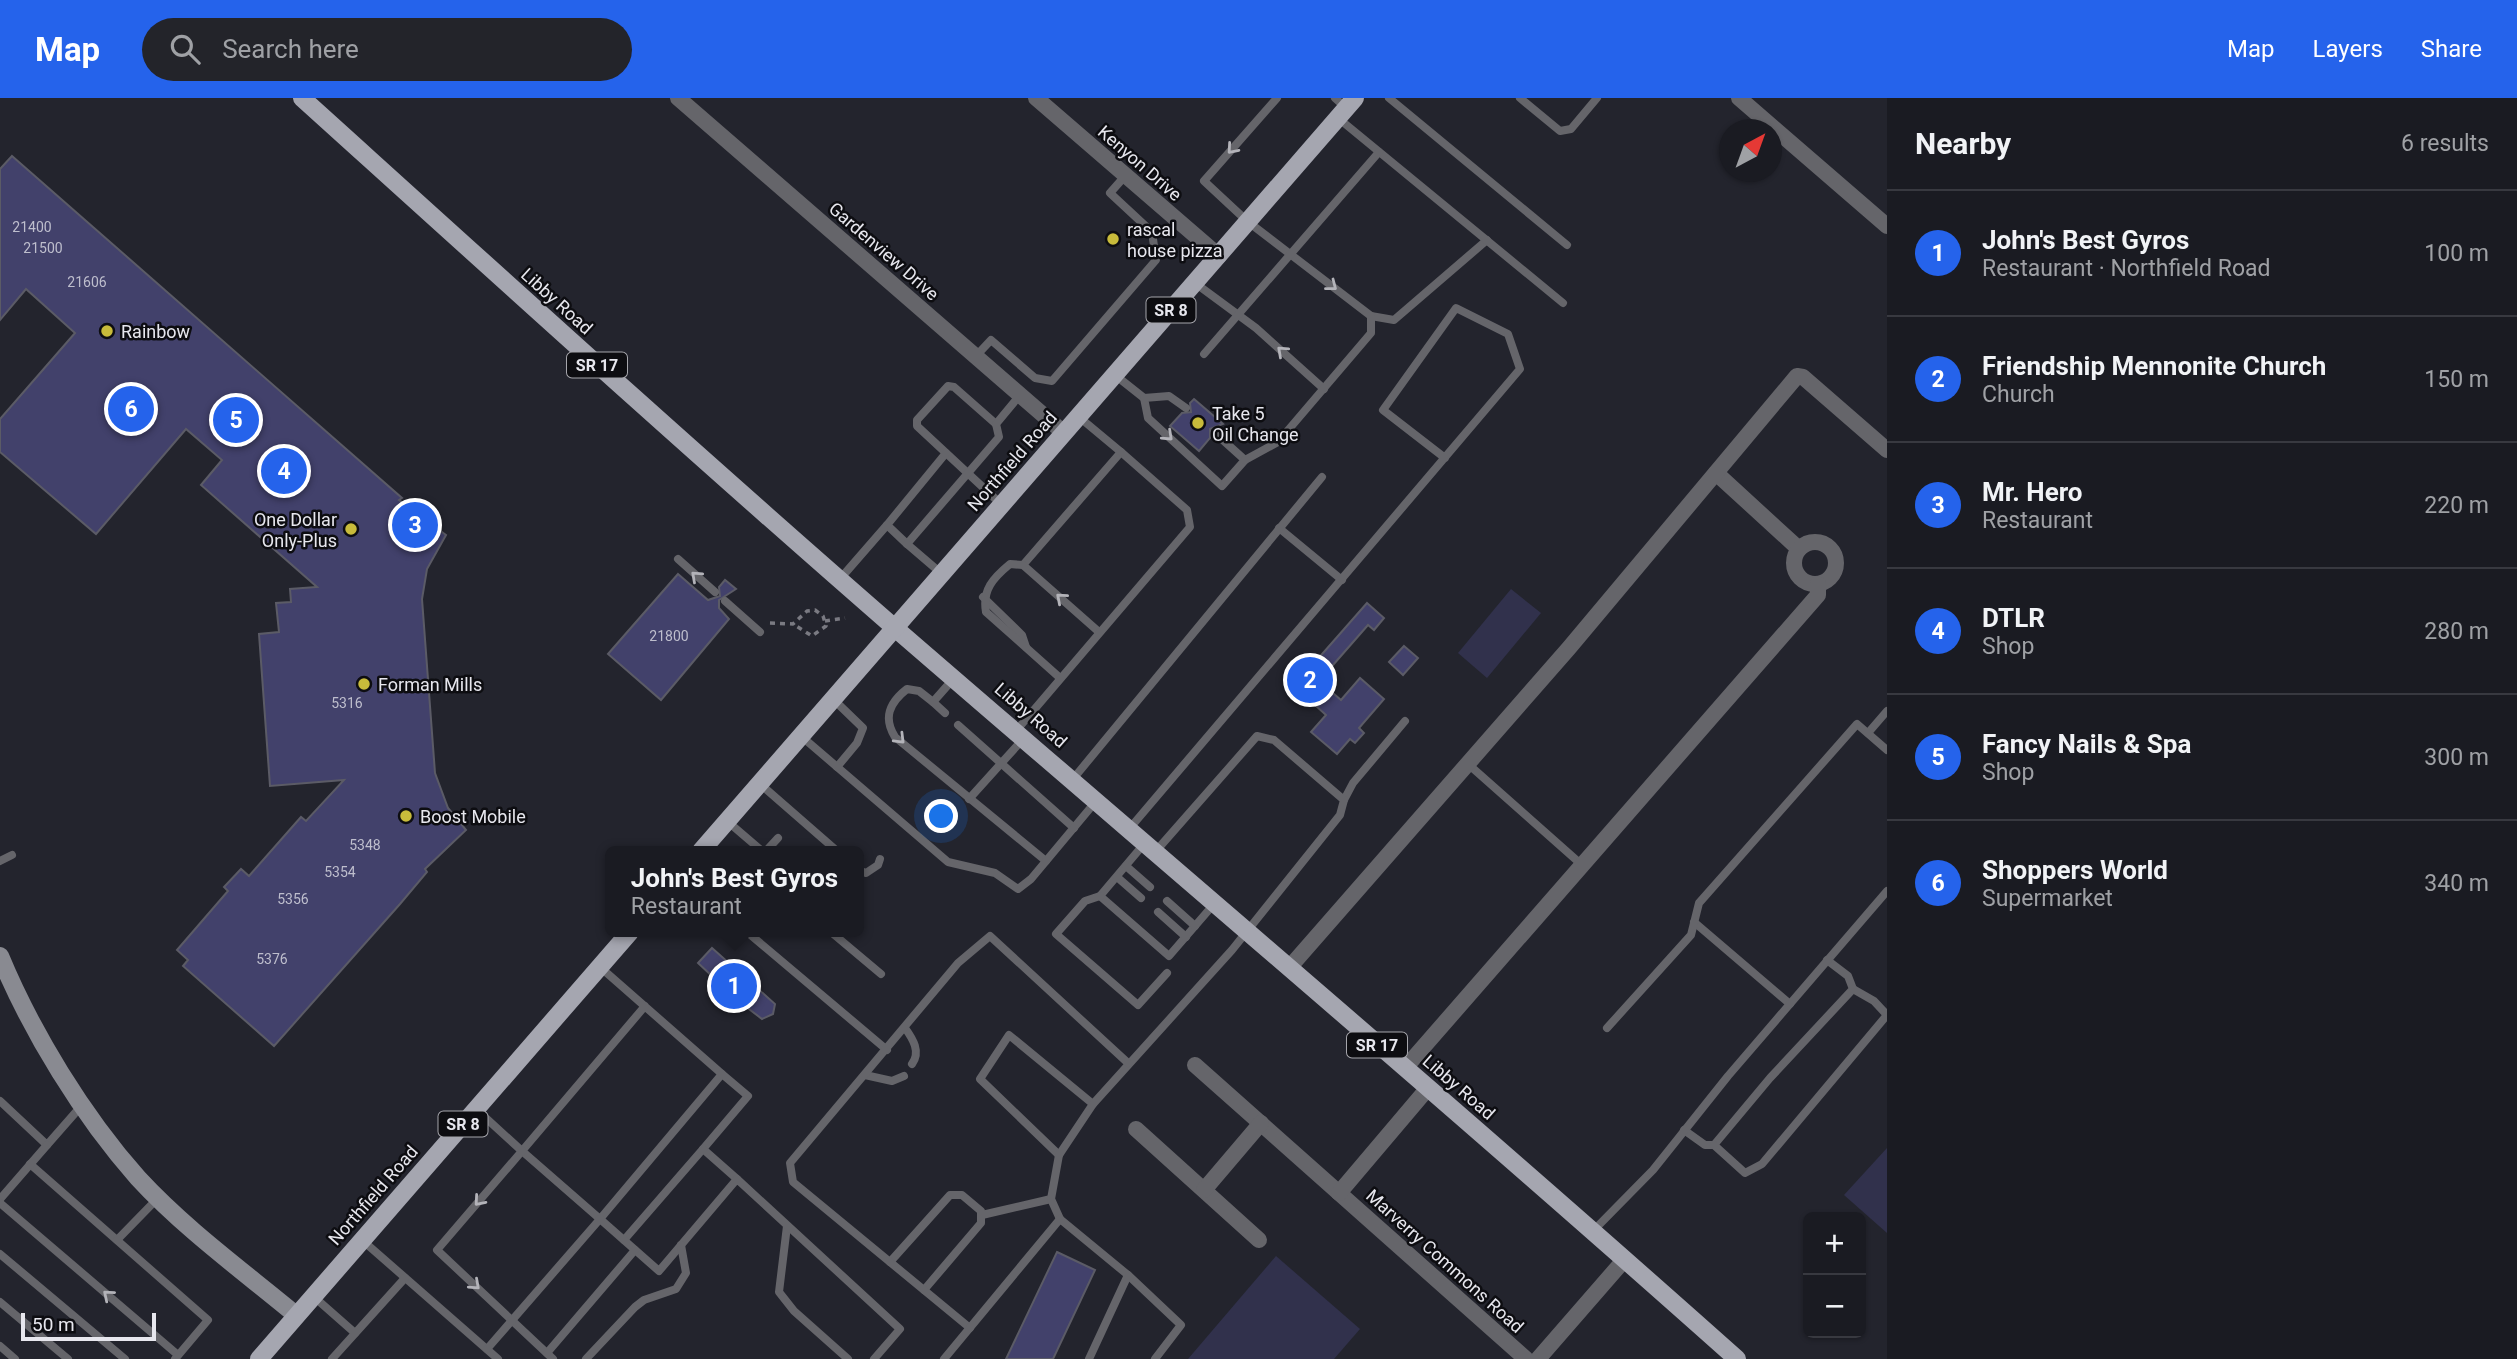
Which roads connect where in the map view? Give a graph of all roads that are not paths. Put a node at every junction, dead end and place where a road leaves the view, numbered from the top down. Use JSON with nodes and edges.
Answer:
{"nodes":[{"id":1,"x":302,"y":98,"type":"edge"},
{"id":2,"x":678,"y":98,"type":"edge"},
{"id":3,"x":1036,"y":98,"type":"edge"},
{"id":4,"x":1278,"y":98,"type":"edge"},
{"id":5,"x":1389,"y":98,"type":"edge"},
{"id":6,"x":1520,"y":98,"type":"edge"},
{"id":7,"x":1597,"y":98,"type":"edge"},
{"id":8,"x":1739,"y":98,"type":"edge"},
{"id":9,"x":1344,"y":106,"type":"edge"},
{"id":10,"x":1379,"y":152,"type":"junction"},
{"id":11,"x":1125,"y":176,"type":"junction"},
{"id":12,"x":1247,"y":221,"type":"junction"},
{"id":13,"x":1887,"y":226,"type":"edge"},
{"id":14,"x":1486,"y":240,"type":"junction"},
{"id":15,"x":1567,"y":245,"type":"dead end"},
{"id":16,"x":1293,"y":256,"type":"junction"},
{"id":17,"x":1219,"y":257,"type":"junction"},
{"id":18,"x":1195,"y":283,"type":"junction"},
{"id":19,"x":1563,"y":303,"type":"dead end"},
{"id":20,"x":1371,"y":316,"type":"junction"},
{"id":21,"x":1238,"y":317,"type":"junction"},
{"id":22,"x":1204,"y":354,"type":"dead end"},
{"id":23,"x":976,"y":356,"type":"junction"},
{"id":24,"x":1115,"y":374,"type":"junction"},
{"id":25,"x":1324,"y":389,"type":"junction"},
{"id":26,"x":1020,"y":395,"type":"junction"},
{"id":27,"x":1144,"y":398,"type":"junction"},
{"id":28,"x":1186,"y":408,"type":"dead end"},
{"id":29,"x":1079,"y":417,"type":"junction"},
{"id":30,"x":996,"y":424,"type":"junction"},
{"id":31,"x":1064,"y":433,"type":"junction"},
{"id":32,"x":1214,"y":433,"type":"dead end"},
{"id":33,"x":1887,"y":450,"type":"edge"},
{"id":34,"x":1121,"y":452,"type":"junction"},
{"id":35,"x":946,"y":453,"type":"junction"},
{"id":36,"x":1445,"y":458,"type":"junction"},
{"id":37,"x":1245,"y":460,"type":"junction"},
{"id":38,"x":1716,"y":473,"type":"junction"},
{"id":39,"x":969,"y":474,"type":"junction"},
{"id":40,"x":1322,"y":477,"type":"dead end"},
{"id":41,"x":1002,"y":505,"type":"junction"},
{"id":42,"x":887,"y":526,"type":"junction"},
{"id":43,"x":1279,"y":528,"type":"junction"},
{"id":44,"x":908,"y":544,"type":"junction"},
{"id":45,"x":1799,"y":549,"type":"junction"},
{"id":46,"x":678,"y":559,"type":"dead end"},
{"id":47,"x":1023,"y":565,"type":"junction"},
{"id":48,"x":942,"y":574,"type":"junction"},
{"id":49,"x":840,"y":579,"type":"junction"},
{"id":50,"x":1342,"y":580,"type":"junction"},
{"id":51,"x":1818,"y":584,"type":"junction"},
{"id":52,"x":715,"y":592,"type":"dead end"},
{"id":53,"x":725,"y":601,"type":"dead end"},
{"id":54,"x":895,"y":628,"type":"junction"},
{"id":55,"x":760,"y":632,"type":"dead end"},
{"id":56,"x":1099,"y":632,"type":"junction"},
{"id":57,"x":955,"y":677,"type":"junction"},
{"id":58,"x":1059,"y":677,"type":"junction"},
{"id":59,"x":833,"y":699,"type":"junction"},
{"id":60,"x":933,"y":702,"type":"junction"},
{"id":61,"x":1887,"y":711,"type":"edge"},
{"id":62,"x":945,"y":713,"type":"dead end"},
{"id":63,"x":1405,"y":721,"type":"dead end"},
{"id":64,"x":958,"y":725,"type":"dead end"},
{"id":65,"x":1868,"y":733,"type":"junction"},
{"id":66,"x":1020,"y":734,"type":"junction"},
{"id":67,"x":801,"y":736,"type":"junction"},
{"id":68,"x":1887,"y":750,"type":"edge"},
{"id":69,"x":1001,"y":764,"type":"junction"},
{"id":70,"x":1468,"y":764,"type":"junction"},
{"id":71,"x":836,"y":767,"type":"junction"},
{"id":72,"x":1073,"y":779,"type":"junction"},
{"id":73,"x":759,"y":783,"type":"junction"},
{"id":74,"x":969,"y":799,"type":"junction"},
{"id":75,"x":1097,"y":800,"type":"junction"},
{"id":76,"x":1344,"y":800,"type":"junction"},
{"id":77,"x":727,"y":821,"type":"junction"},
{"id":78,"x":1074,"y":828,"type":"junction"},
{"id":79,"x":1130,"y":828,"type":"junction"},
{"id":80,"x":778,"y":838,"type":"dead end"},
{"id":81,"x":705,"y":846,"type":"edge"},
{"id":82,"x":758,"y":846,"type":"edge"},
{"id":83,"x":769,"y":846,"type":"edge"},
{"id":84,"x":831,"y":846,"type":"edge"},
{"id":85,"x":1151,"y":846,"type":"junction"},
{"id":86,"x":12,"y":855,"type":"dead end"},
{"id":87,"x":880,"y":859,"type":"dead end"},
{"id":88,"x":0,"y":861,"type":"edge"},
{"id":89,"x":1046,"y":861,"type":"junction"},
{"id":90,"x":1582,"y":865,"type":"junction"},
{"id":91,"x":1126,"y":866,"type":"junction"},
{"id":92,"x":864,"y":872,"type":"edge"},
{"id":93,"x":1117,"y":877,"type":"junction"},
{"id":94,"x":1150,"y":887,"type":"dead end"},
{"id":95,"x":1887,"y":891,"type":"edge"},
{"id":96,"x":1100,"y":896,"type":"junction"},
{"id":97,"x":1141,"y":898,"type":"dead end"},
{"id":98,"x":1167,"y":901,"type":"dead end"},
{"id":99,"x":1215,"y":903,"type":"junction"},
{"id":100,"x":1158,"y":912,"type":"dead end"},
{"id":101,"x":1694,"y":922,"type":"junction"},
{"id":102,"x":1195,"y":926,"type":"junction"},
{"id":103,"x":1246,"y":931,"type":"junction"},
{"id":104,"x":626,"y":937,"type":"edge"},
{"id":105,"x":753,"y":937,"type":"edge"},
{"id":106,"x":837,"y":937,"type":"edge"},
{"id":107,"x":1186,"y":937,"type":"junction"},
{"id":108,"x":1827,"y":960,"type":"junction"},
{"id":109,"x":2,"y":965,"type":"edge"},
{"id":110,"x":600,"y":967,"type":"junction"},
{"id":111,"x":1289,"y":968,"type":"junction"},
{"id":112,"x":1167,"y":973,"type":"dead end"},
{"id":113,"x":881,"y":974,"type":"dead end"},
{"id":114,"x":1853,"y":989,"type":"junction"},
{"id":115,"x":1790,"y":1004,"type":"junction"},
{"id":116,"x":645,"y":1006,"type":"junction"},
{"id":117,"x":905,"y":1028,"type":"junction"},
{"id":118,"x":1607,"y":1028,"type":"dead end"},
{"id":119,"x":887,"y":1050,"type":"junction"},
{"id":120,"x":1128,"y":1063,"type":"junction"},
{"id":121,"x":912,"y":1064,"type":"dead end"},
{"id":122,"x":1195,"y":1065,"type":"dead end"},
{"id":123,"x":1405,"y":1068,"type":"junction"},
{"id":124,"x":722,"y":1074,"type":"junction"},
{"id":125,"x":865,"y":1075,"type":"junction"},
{"id":126,"x":904,"y":1076,"type":"dead end"},
{"id":127,"x":1428,"y":1088,"type":"junction"},
{"id":128,"x":0,"y":1101,"type":"edge"},
{"id":129,"x":83,"y":1104,"type":"junction"},
{"id":130,"x":1093,"y":1104,"type":"junction"},
{"id":131,"x":476,"y":1109,"type":"junction"},
{"id":132,"x":1261,"y":1123,"type":"junction"},
{"id":133,"x":1136,"y":1129,"type":"dead end"},
{"id":134,"x":1684,"y":1130,"type":"junction"},
{"id":135,"x":47,"y":1145,"type":"junction"},
{"id":136,"x":1714,"y":1145,"type":"junction"},
{"id":137,"x":703,"y":1149,"type":"junction"},
{"id":138,"x":522,"y":1151,"type":"junction"},
{"id":139,"x":1059,"y":1155,"type":"junction"},
{"id":140,"x":30,"y":1164,"type":"junction"},
{"id":141,"x":737,"y":1180,"type":"junction"},
{"id":142,"x":1204,"y":1190,"type":"junction"},
{"id":143,"x":1339,"y":1193,"type":"junction"},
{"id":144,"x":158,"y":1198,"type":"junction"},
{"id":145,"x":1051,"y":1199,"type":"junction"},
{"id":146,"x":0,"y":1201,"type":"edge"},
{"id":147,"x":982,"y":1215,"type":"junction"},
{"id":148,"x":600,"y":1219,"type":"junction"},
{"id":149,"x":1059,"y":1219,"type":"junction"},
{"id":150,"x":787,"y":1226,"type":"junction"},
{"id":151,"x":1593,"y":1231,"type":"junction"},
{"id":152,"x":117,"y":1240,"type":"junction"},
{"id":153,"x":362,"y":1240,"type":"junction"},
{"id":154,"x":624,"y":1240,"type":"junction"},
{"id":155,"x":1259,"y":1240,"type":"dead end"},
{"id":156,"x":681,"y":1245,"type":"junction"},
{"id":157,"x":635,"y":1250,"type":"junction"},
{"id":158,"x":0,"y":1254,"type":"edge"},
{"id":159,"x":1625,"y":1259,"type":"junction"},
{"id":160,"x":890,"y":1262,"type":"junction"},
{"id":161,"x":1128,"y":1275,"type":"junction"},
{"id":162,"x":405,"y":1278,"type":"junction"},
{"id":163,"x":924,"y":1290,"type":"junction"},
{"id":164,"x":313,"y":1296,"type":"junction"},
{"id":165,"x":0,"y":1302,"type":"edge"},
{"id":166,"x":296,"y":1315,"type":"junction"},
{"id":167,"x":513,"y":1318,"type":"junction"},
{"id":168,"x":970,"y":1328,"type":"junction"},
{"id":169,"x":355,"y":1333,"type":"junction"},
{"id":170,"x":0,"y":1346,"type":"edge"},
{"id":171,"x":487,"y":1349,"type":"junction"},
{"id":172,"x":550,"y":1356,"type":"edge"},
{"id":173,"x":177,"y":1357,"type":"edge"},
{"id":174,"x":15,"y":1359,"type":"edge"},
{"id":175,"x":68,"y":1359,"type":"edge"},
{"id":176,"x":125,"y":1359,"type":"edge"},
{"id":177,"x":259,"y":1359,"type":"edge"},
{"id":178,"x":332,"y":1359,"type":"edge"},
{"id":179,"x":498,"y":1359,"type":"edge"},
{"id":180,"x":586,"y":1359,"type":"edge"},
{"id":181,"x":848,"y":1359,"type":"edge"},
{"id":182,"x":874,"y":1359,"type":"edge"},
{"id":183,"x":944,"y":1359,"type":"edge"},
{"id":184,"x":1089,"y":1359,"type":"edge"},
{"id":185,"x":1155,"y":1359,"type":"edge"},
{"id":186,"x":1526,"y":1359,"type":"edge"},
{"id":187,"x":1538,"y":1359,"type":"edge"},
{"id":188,"x":1737,"y":1359,"type":"edge"}],
"edges":[{"from":1,"to":49,"type":"main road","name":"Libby Road","number":"SR 17"},
{"from":2,"to":23,"type":"street","name":"Gardenview Drive"},
{"from":3,"to":11,"type":"street","name":"Kenyon Drive"},
{"from":4,"to":12,"type":"lane","one_way":true},
{"from":5,"to":15,"type":"lane"},
{"from":6,"to":7,"type":"lane"},
{"from":8,"to":13,"type":"street"},
{"from":9,"to":10,"type":"lane"},
{"from":9,"to":12,"type":"main road","name":"Northfield Road","number":"SR 8"},
{"from":10,"to":14,"type":"lane"},
{"from":10,"to":16,"type":"lane"},
{"from":11,"to":17,"type":"street","name":"Kenyon Drive"},
{"from":11,"to":23,"type":"lane"},
{"from":12,"to":16,"type":"lane"},
{"from":12,"to":17,"type":"main road","name":"Northfield Road","number":"SR 8"},
{"from":14,"to":19,"type":"lane"},
{"from":14,"to":20,"type":"lane"},
{"from":16,"to":20,"type":"lane","one_way":true},
{"from":16,"to":21,"type":"lane"},
{"from":17,"to":18,"type":"main road","name":"Northfield Road","number":"SR 8"},
{"from":18,"to":21,"type":"lane"},
{"from":18,"to":24,"type":"main road","name":"Northfield Road","number":"SR 8"},
{"from":20,"to":25,"type":"lane"},
{"from":21,"to":22,"type":"lane"},
{"from":25,"to":21,"type":"lane","one_way":true},
{"from":23,"to":26,"type":"street","name":"Gardenview Drive"},
{"from":24,"to":27,"type":"lane"},
{"from":24,"to":29,"type":"main road","name":"Northfield Road","number":"SR 8"},
{"from":25,"to":37,"type":"lane"},
{"from":26,"to":30,"type":"lane"},
{"from":26,"to":31,"type":"street","name":"Gardenview Drive"},
{"from":27,"to":28,"type":"lane"},
{"from":27,"to":37,"type":"lane","one_way":true},
{"from":29,"to":31,"type":"main road","name":"Northfield Road","number":"SR 8"},
{"from":29,"to":34,"type":"lane"},
{"from":30,"to":35,"type":"lane"},
{"from":30,"to":39,"type":"lane"},
{"from":31,"to":41,"type":"main road","name":"Northfield Road","number":"SR 8"},
{"from":32,"to":37,"type":"lane"},
{"from":33,"to":38,"type":"street"},
{"from":34,"to":47,"type":"lane"},
{"from":34,"to":56,"type":"lane"},
{"from":35,"to":39,"type":"lane"},
{"from":35,"to":42,"type":"lane"},
{"from":36,"to":36,"type":"lane"},
{"from":36,"to":50,"type":"lane"},
{"from":38,"to":45,"type":"street"},
{"from":38,"to":70,"type":"street"},
{"from":39,"to":41,"type":"lane"},
{"from":39,"to":44,"type":"lane"},
{"from":40,"to":43,"type":"lane"},
{"from":41,"to":48,"type":"main road","name":"Northfield Road","number":"SR 8"},
{"from":42,"to":44,"type":"lane"},
{"from":42,"to":49,"type":"lane"},
{"from":43,"to":50,"type":"lane"},
{"from":43,"to":72,"type":"lane"},
{"from":44,"to":48,"type":"lane"},
{"from":45,"to":51,"type":"street"},
{"from":45,"to":51,"type":"street"},
{"from":52,"to":46,"type":"lane","one_way":true},
{"from":56,"to":47,"type":"lane","one_way":true},
{"from":47,"to":58,"type":"lane"},
{"from":48,"to":54,"type":"main road","name":"Northfield Road","number":"SR 8"},
{"from":49,"to":54,"type":"main road","name":"Libby Road","number":"SR 17"},
{"from":50,"to":79,"type":"lane"},
{"from":51,"to":90,"type":"street"},
{"from":53,"to":55,"type":"lane"},
{"from":54,"to":57,"type":"main road","name":"Libby Road","number":"SR 17"},
{"from":54,"to":59,"type":"main road","name":"Northfield Road","number":"SR 8"},
{"from":56,"to":58,"type":"lane"},
{"from":57,"to":60,"type":"lane"},
{"from":57,"to":66,"type":"main road","name":"Libby Road","number":"SR 17"},
{"from":58,"to":66,"type":"lane"},
{"from":59,"to":67,"type":"main road","name":"Northfield Road","number":"SR 8"},
{"from":59,"to":71,"type":"lane"},
{"from":60,"to":62,"type":"lane"},
{"from":60,"to":74,"type":"lane","one_way":true},
{"from":61,"to":65,"type":"lane"},
{"from":63,"to":76,"type":"lane"},
{"from":64,"to":69,"type":"lane"},
{"from":65,"to":68,"type":"lane"},
{"from":65,"to":101,"type":"lane"},
{"from":66,"to":69,"type":"lane"},
{"from":66,"to":72,"type":"main road","name":"Libby Road","number":"SR 17"},
{"from":67,"to":71,"type":"lane"},
{"from":67,"to":73,"type":"main road","name":"Northfield Road","number":"SR 8"},
{"from":69,"to":74,"type":"lane"},
{"from":69,"to":78,"type":"lane"},
{"from":70,"to":90,"type":"lane"},
{"from":70,"to":111,"type":"street"},
{"from":71,"to":89,"type":"lane"},
{"from":72,"to":75,"type":"main road","name":"Libby Road","number":"SR 17"},
{"from":73,"to":77,"type":"main road","name":"Northfield Road","number":"SR 8"},
{"from":73,"to":84,"type":"lane"},
{"from":74,"to":89,"type":"lane"},
{"from":75,"to":78,"type":"lane"},
{"from":75,"to":79,"type":"main road","name":"Libby Road","number":"SR 17"},
{"from":76,"to":85,"type":"lane"},
{"from":76,"to":103,"type":"lane"},
{"from":77,"to":81,"type":"main road","name":"Northfield Road","number":"SR 8"},
{"from":77,"to":82,"type":"lane"},
{"from":78,"to":89,"type":"lane"},
{"from":79,"to":85,"type":"main road","name":"Libby Road","number":"SR 17"},
{"from":80,"to":83,"type":"lane"},
{"from":85,"to":91,"type":"lane"},
{"from":85,"to":99,"type":"main road","name":"Libby Road","number":"SR 17"},
{"from":86,"to":88,"type":"lane"},
{"from":87,"to":92,"type":"lane"},
{"from":90,"to":123,"type":"street"},
{"from":91,"to":93,"type":"lane"},
{"from":91,"to":94,"type":"lane"},
{"from":93,"to":96,"type":"lane"},
{"from":93,"to":97,"type":"lane"},
{"from":95,"to":108,"type":"lane"},
{"from":96,"to":107,"type":"lane"},
{"from":96,"to":112,"type":"lane"},
{"from":98,"to":102,"type":"lane"},
{"from":99,"to":102,"type":"lane"},
{"from":99,"to":103,"type":"main road","name":"Libby Road","number":"SR 17"},
{"from":100,"to":107,"type":"lane"},
{"from":101,"to":115,"type":"lane"},
{"from":101,"to":118,"type":"lane"},
{"from":102,"to":107,"type":"lane"},
{"from":103,"to":111,"type":"main road","name":"Libby Road","number":"SR 17"},
{"from":103,"to":120,"type":"lane"},
{"from":104,"to":110,"type":"main road","name":"Northfield Road","number":"SR 8"},
{"from":105,"to":119,"type":"lane"},
{"from":106,"to":113,"type":"lane"},
{"from":108,"to":114,"type":"lane"},
{"from":108,"to":115,"type":"lane"},
{"from":109,"to":129,"type":"street"},
{"from":110,"to":116,"type":"lane"},
{"from":110,"to":131,"type":"main road","name":"Northfield Road","number":"SR 8"},
{"from":111,"to":123,"type":"main road","name":"Libby Road","number":"SR 17"},
{"from":114,"to":136,"type":"lane"},
{"from":114,"to":136,"type":"lane"},
{"from":115,"to":134,"type":"lane"},
{"from":116,"to":124,"type":"lane"},
{"from":116,"to":138,"type":"lane"},
{"from":117,"to":119,"type":"lane"},
{"from":117,"to":120,"type":"lane"},
{"from":117,"to":121,"type":"lane"},
{"from":119,"to":125,"type":"lane"},
{"from":120,"to":130,"type":"lane"},
{"from":122,"to":132,"type":"street","name":"Marverry Commons Road"},
{"from":123,"to":127,"type":"main road","name":"Libby Road","number":"SR 17"},
{"from":124,"to":137,"type":"lane"},
{"from":124,"to":148,"type":"lane"},
{"from":125,"to":126,"type":"lane"},
{"from":125,"to":160,"type":"lane"},
{"from":127,"to":143,"type":"street","name":"Marverry Commons Road"},
{"from":127,"to":151,"type":"main road","name":"Libby Road","number":"SR 17"},
{"from":128,"to":135,"type":"lane"},
{"from":129,"to":135,"type":"lane"},
{"from":129,"to":144,"type":"street"},
{"from":130,"to":139,"type":"lane"},
{"from":130,"to":139,"type":"lane"},
{"from":131,"to":138,"type":"lane"},
{"from":131,"to":153,"type":"main road","name":"Northfield Road","number":"SR 8"},
{"from":132,"to":142,"type":"street"},
{"from":132,"to":143,"type":"street","name":"Marverry Commons Road"},
{"from":133,"to":142,"type":"street"},
{"from":134,"to":136,"type":"lane"},
{"from":134,"to":151,"type":"lane"},
{"from":135,"to":140,"type":"lane"},
{"from":137,"to":141,"type":"lane"},
{"from":137,"to":154,"type":"lane"},
{"from":138,"to":148,"type":"lane"},
{"from":138,"to":167,"type":"lane","one_way":true},
{"from":139,"to":145,"type":"lane"},
{"from":140,"to":146,"type":"lane"},
{"from":140,"to":152,"type":"lane"},
{"from":141,"to":150,"type":"lane"},
{"from":141,"to":156,"type":"lane"},
{"from":142,"to":155,"type":"street"},
{"from":143,"to":186,"type":"street","name":"Marverry Commons Road"},
{"from":144,"to":152,"type":"lane"},
{"from":144,"to":166,"type":"street"},
{"from":145,"to":147,"type":"lane"},
{"from":145,"to":149,"type":"lane"},
{"from":173,"to":146,"type":"lane","one_way":true},
{"from":147,"to":160,"type":"lane"},
{"from":147,"to":163,"type":"lane"},
{"from":148,"to":154,"type":"lane"},
{"from":148,"to":167,"type":"lane"},
{"from":149,"to":161,"type":"lane"},
{"from":149,"to":168,"type":"lane"},
{"from":150,"to":181,"type":"lane"},
{"from":150,"to":182,"type":"lane"},
{"from":151,"to":159,"type":"main road","name":"Libby Road","number":"SR 17"},
{"from":152,"to":173,"type":"lane"},
{"from":153,"to":162,"type":"lane"},
{"from":153,"to":164,"type":"main road","name":"Northfield Road","number":"SR 8"},
{"from":154,"to":157,"type":"lane"},
{"from":156,"to":157,"type":"lane"},
{"from":156,"to":180,"type":"lane"},
{"from":157,"to":172,"type":"lane"},
{"from":158,"to":176,"type":"lane"},
{"from":159,"to":187,"type":"street"},
{"from":159,"to":188,"type":"main road","name":"Libby Road","number":"SR 17"},
{"from":160,"to":163,"type":"lane"},
{"from":161,"to":184,"type":"lane"},
{"from":161,"to":185,"type":"lane"},
{"from":162,"to":169,"type":"lane"},
{"from":162,"to":171,"type":"lane"},
{"from":163,"to":168,"type":"lane"},
{"from":164,"to":166,"type":"main road","name":"Northfield Road","number":"SR 8"},
{"from":164,"to":169,"type":"lane"},
{"from":165,"to":175,"type":"lane"},
{"from":166,"to":177,"type":"main road","name":"Northfield Road","number":"SR 8"},
{"from":167,"to":171,"type":"lane"},
{"from":167,"to":172,"type":"lane"},
{"from":168,"to":183,"type":"lane"},
{"from":169,"to":178,"type":"lane"},
{"from":170,"to":174,"type":"lane"},
{"from":171,"to":179,"type":"lane"}]}
